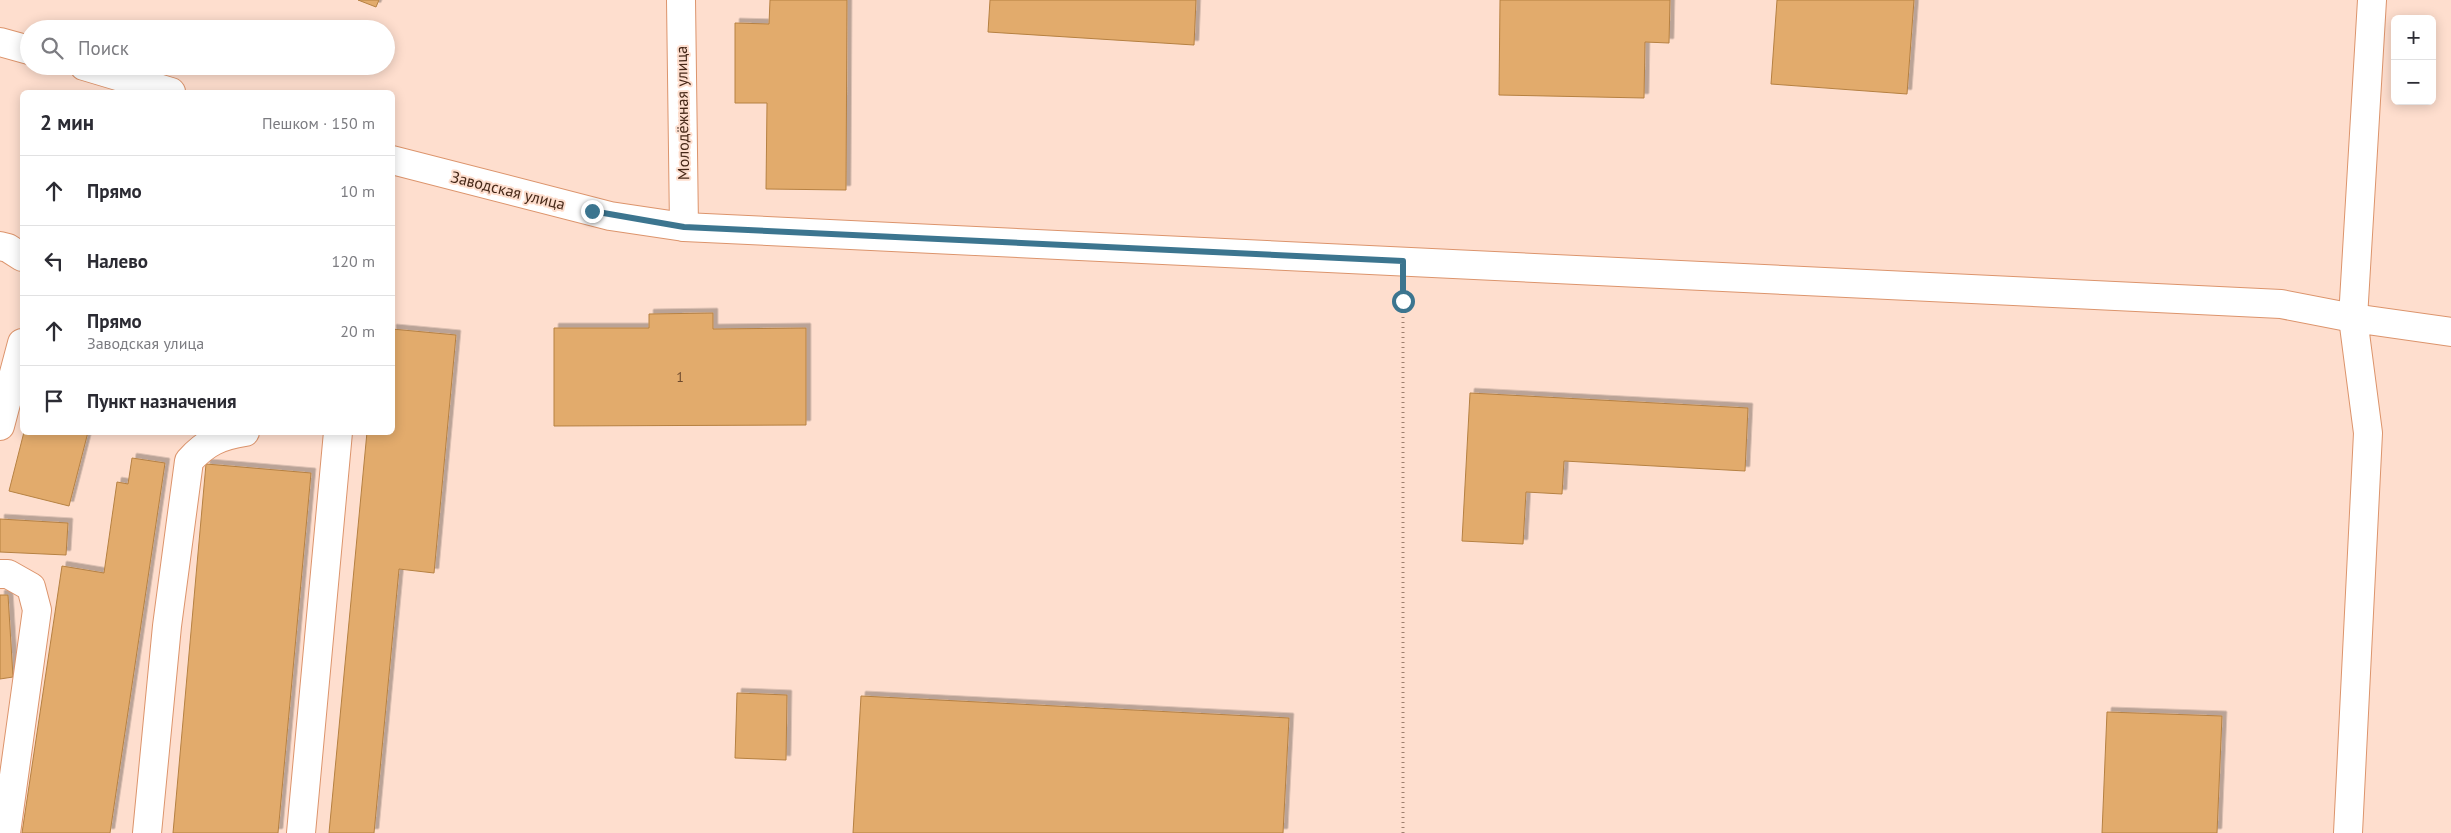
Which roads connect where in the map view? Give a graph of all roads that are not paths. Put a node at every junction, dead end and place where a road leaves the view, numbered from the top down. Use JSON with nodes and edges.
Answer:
{"nodes":[{"id":1,"x":681,"y":0,"type":"edge"},
{"id":2,"x":2372,"y":0,"type":"edge"},
{"id":3,"x":0,"y":42,"type":"edge"},
{"id":4,"x":20,"y":48,"type":"edge"},
{"id":5,"x":114,"y":75,"type":"edge"},
{"id":6,"x":164,"y":90,"type":"edge"},
{"id":7,"x":395,"y":161,"type":"edge"},
{"id":8,"x":684,"y":227,"type":"junction"},
{"id":9,"x":0,"y":246,"type":"edge"},
{"id":10,"x":20,"y":256,"type":"edge"},
{"id":11,"x":2353,"y":318,"type":"junction"},
{"id":12,"x":2451,"y":332,"type":"edge"},
{"id":13,"x":20,"y":351,"type":"edge"},
{"id":14,"x":0,"y":426,"type":"edge"},
{"id":15,"x":229,"y":435,"type":"edge"},
{"id":16,"x":338,"y":435,"type":"edge"},
{"id":17,"x":0,"y":574,"type":"edge"},
{"id":18,"x":12,"y":706,"type":"edge"},
{"id":19,"x":6,"y":833,"type":"edge"},
{"id":20,"x":147,"y":833,"type":"edge"},
{"id":21,"x":301,"y":833,"type":"edge"},
{"id":22,"x":2348,"y":833,"type":"edge"}],
"edges":[{"from":1,"to":8,"type":"street","name":"Молодёжная улица"},
{"from":2,"to":11,"type":"street"},
{"from":3,"to":4,"type":"street"},
{"from":5,"to":6,"type":"street"},
{"from":7,"to":8,"type":"street","name":"Заводская улица"},
{"from":8,"to":11,"type":"street","name":"Заводская улица"},
{"from":9,"to":10,"type":"street"},
{"from":11,"to":12,"type":"street","name":"Заводская улица"},
{"from":11,"to":22,"type":"street"},
{"from":13,"to":14,"type":"street"},
{"from":15,"to":20,"type":"street"},
{"from":16,"to":21,"type":"street"},
{"from":17,"to":18,"type":"street"},
{"from":18,"to":19,"type":"street"}]}
